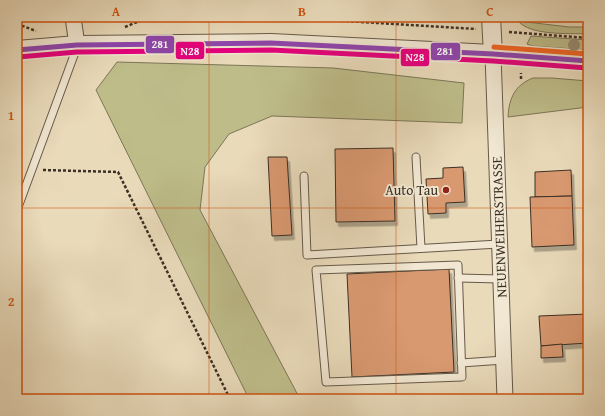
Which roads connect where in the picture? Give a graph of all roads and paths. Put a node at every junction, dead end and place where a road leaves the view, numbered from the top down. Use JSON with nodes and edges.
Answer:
{"nodes":[{"id":1,"x":72,"y":17,"type":"edge"},
{"id":2,"x":156,"y":17,"type":"edge"},
{"id":3,"x":491,"y":24,"type":"edge"},
{"id":4,"x":588,"y":38,"type":"edge"},
{"id":5,"x":77,"y":45,"type":"junction"},
{"id":6,"x":17,"y":50,"type":"edge"},
{"id":7,"x":587,"y":53,"type":"edge"},
{"id":8,"x":493,"y":54,"type":"junction"},
{"id":9,"x":416,"y":157,"type":"dead end"},
{"id":10,"x":31,"y":170,"type":"junction"},
{"id":11,"x":304,"y":176,"type":"dead end"},
{"id":12,"x":17,"y":210,"type":"edge"},
{"id":13,"x":499,"y":244,"type":"junction"},
{"id":14,"x":421,"y":248,"type":"junction"},
{"id":15,"x":458,"y":278,"type":"junction"},
{"id":16,"x":501,"y":279,"type":"junction"},
{"id":17,"x":504,"y":360,"type":"junction"},
{"id":18,"x":461,"y":363,"type":"junction"},
{"id":19,"x":230,"y":399,"type":"edge"},
{"id":20,"x":505,"y":399,"type":"edge"}],
"edges":[{"from":1,"to":5,"type":"street"},
{"from":2,"to":3,"type":"path"},
{"from":3,"to":4,"type":"path"},
{"from":3,"to":8,"type":"street"},
{"from":4,"to":7,"type":"path"},
{"from":5,"to":6,"type":"street"},
{"from":5,"to":8,"type":"street"},
{"from":5,"to":10,"type":"lane"},
{"from":7,"to":8,"type":"street"},
{"from":8,"to":13,"type":"street","name":"NEUENWEIHERSTRASSE"},
{"from":9,"to":14,"type":"lane"},
{"from":10,"to":12,"type":"lane"},
{"from":10,"to":19,"type":"path"},
{"from":11,"to":14,"type":"lane"},
{"from":13,"to":14,"type":"lane"},
{"from":13,"to":16,"type":"street","name":"NEUENWEIHERSTRASSE"},
{"from":15,"to":16,"type":"lane"},
{"from":15,"to":18,"type":"lane"},
{"from":15,"to":18,"type":"lane"},
{"from":16,"to":17,"type":"street","name":"NEUENWEIHERSTRASSE"},
{"from":17,"to":18,"type":"lane"},
{"from":17,"to":20,"type":"street","name":"NEUENWEIHERSTRASSE"}]}
